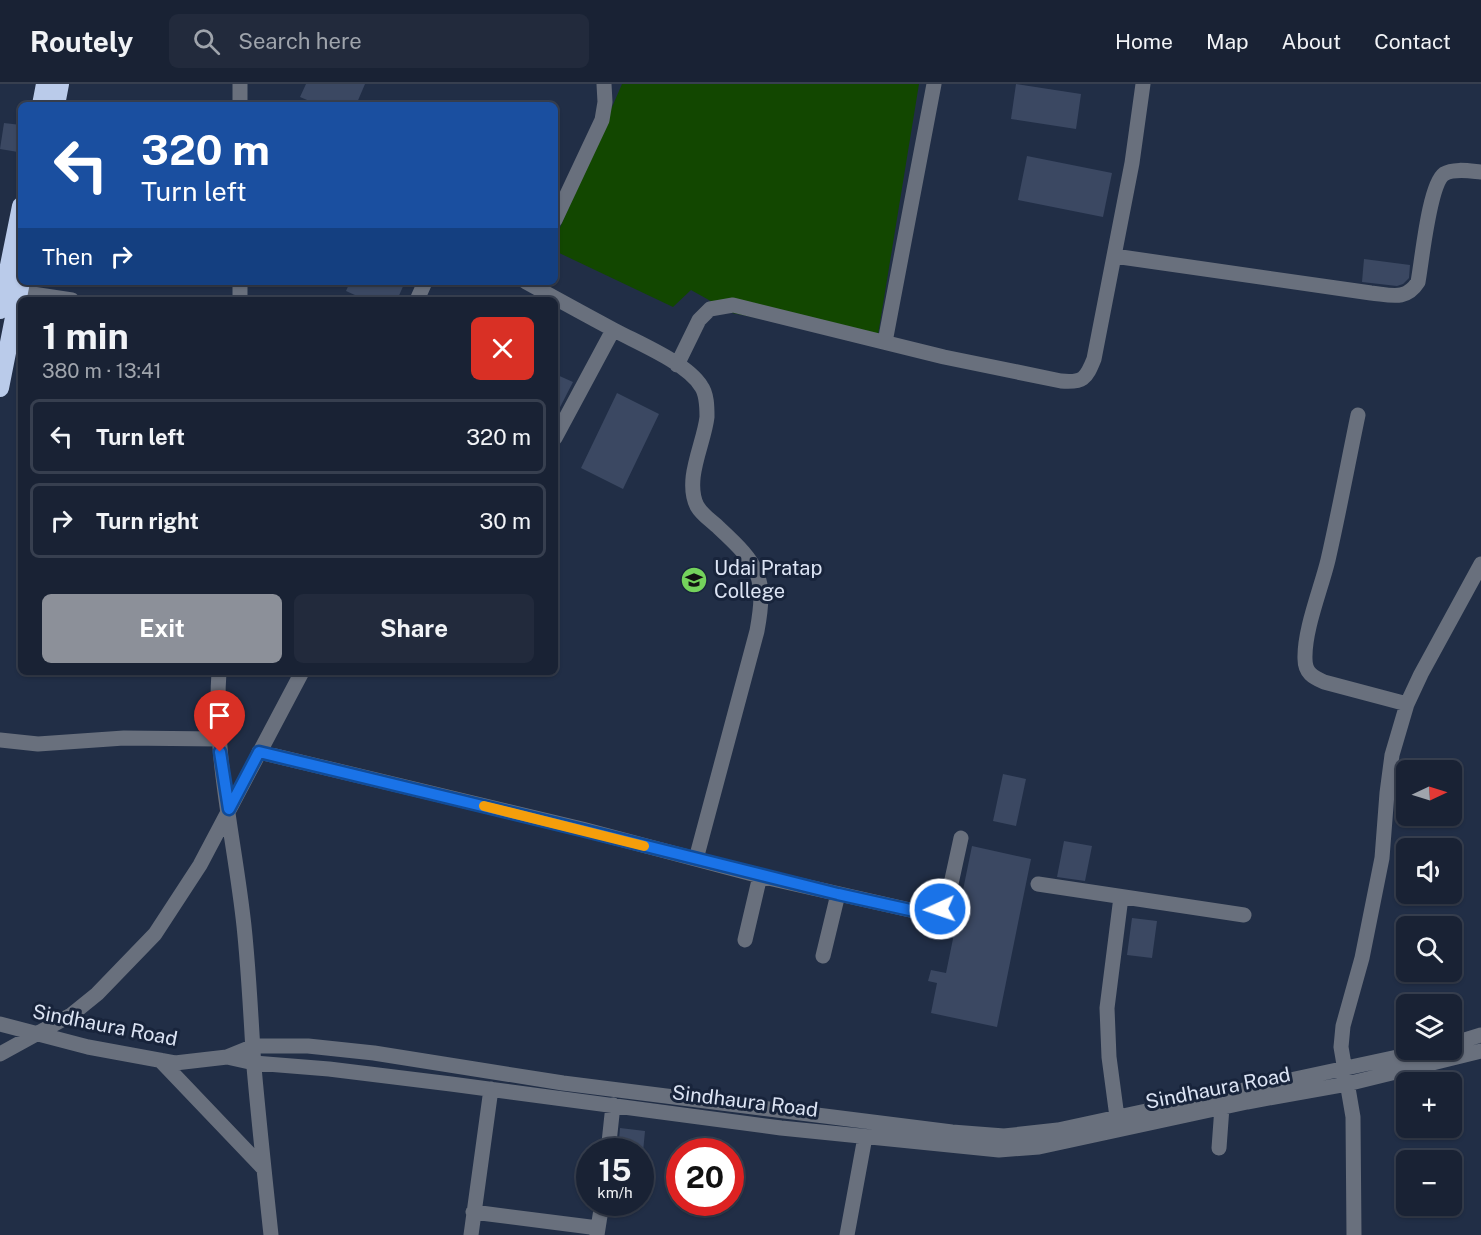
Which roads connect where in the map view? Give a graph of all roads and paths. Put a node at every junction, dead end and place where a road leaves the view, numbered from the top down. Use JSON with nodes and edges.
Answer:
{"nodes":[{"id":1,"x":45,"y":84,"type":"edge"},
{"id":2,"x":60,"y":84,"type":"edge"},
{"id":3,"x":240,"y":84,"type":"edge"},
{"id":4,"x":604,"y":84,"type":"edge"},
{"id":5,"x":934,"y":84,"type":"edge"},
{"id":6,"x":1143,"y":84,"type":"edge"},
{"id":7,"x":42,"y":102,"type":"edge"},
{"id":8,"x":57,"y":102,"type":"edge"},
{"id":9,"x":240,"y":102,"type":"edge"},
{"id":10,"x":1481,"y":172,"type":"edge"},
{"id":11,"x":558,"y":214,"type":"edge"},
{"id":12,"x":18,"y":221,"type":"edge"},
{"id":13,"x":1114,"y":256,"type":"junction"},
{"id":14,"x":531,"y":285,"type":"edge"},
{"id":15,"x":20,"y":287,"type":"edge"},
{"id":16,"x":60,"y":297,"type":"edge"},
{"id":17,"x":553,"y":297,"type":"edge"},
{"id":18,"x":558,"y":300,"type":"edge"},
{"id":19,"x":0,"y":309,"type":"edge"},
{"id":20,"x":613,"y":330,"type":"junction"},
{"id":21,"x":5,"y":335,"type":"edge"},
{"id":22,"x":885,"y":342,"type":"junction"},
{"id":23,"x":677,"y":365,"type":"junction"},
{"id":24,"x":0,"y":388,"type":"edge"},
{"id":25,"x":1358,"y":415,"type":"dead end"},
{"id":26,"x":558,"y":432,"type":"edge"},
{"id":27,"x":1481,"y":564,"type":"edge"},
{"id":28,"x":219,"y":675,"type":"edge"},
{"id":29,"x":300,"y":675,"type":"edge"},
{"id":30,"x":1407,"y":704,"type":"junction"},
{"id":31,"x":219,"y":739,"type":"junction"},
{"id":32,"x":0,"y":740,"type":"edge"},
{"id":33,"x":259,"y":752,"type":"junction"},
{"id":34,"x":229,"y":809,"type":"junction"},
{"id":35,"x":960,"y":838,"type":"dead end"},
{"id":36,"x":696,"y":859,"type":"junction"},
{"id":37,"x":760,"y":876,"type":"junction"},
{"id":38,"x":1038,"y":884,"type":"dead end"},
{"id":39,"x":838,"y":894,"type":"junction"},
{"id":40,"x":1122,"y":897,"type":"junction"},
{"id":41,"x":1244,"y":915,"type":"dead end"},
{"id":42,"x":745,"y":940,"type":"dead end"},
{"id":43,"x":824,"y":957,"type":"dead end"},
{"id":44,"x":0,"y":1024,"type":"edge"},
{"id":45,"x":36,"y":1035,"type":"junction"},
{"id":46,"x":1481,"y":1035,"type":"edge"},
{"id":47,"x":1462,"y":1041,"type":"edge"},
{"id":48,"x":254,"y":1046,"type":"junction"},
{"id":49,"x":1481,"y":1051,"type":"edge"},
{"id":50,"x":0,"y":1054,"type":"edge"},
{"id":51,"x":227,"y":1057,"type":"junction"},
{"id":52,"x":1396,"y":1057,"type":"edge"},
{"id":53,"x":160,"y":1060,"type":"junction"},
{"id":54,"x":254,"y":1063,"type":"junction"},
{"id":55,"x":1344,"y":1068,"type":"junction"},
{"id":56,"x":1347,"y":1084,"type":"junction"},
{"id":57,"x":491,"y":1089,"type":"junction"},
{"id":58,"x":613,"y":1105,"type":"junction"},
{"id":59,"x":1222,"y":1107,"type":"junction"},
{"id":60,"x":1117,"y":1117,"type":"junction"},
{"id":61,"x":865,"y":1137,"type":"junction"},
{"id":62,"x":609,"y":1138,"type":"edge"},
{"id":63,"x":1219,"y":1148,"type":"dead end"},
{"id":64,"x":264,"y":1169,"type":"junction"},
{"id":65,"x":473,"y":1212,"type":"junction"},
{"id":66,"x":600,"y":1216,"type":"edge"},
{"id":67,"x":598,"y":1231,"type":"edge"},
{"id":68,"x":270,"y":1235,"type":"edge"},
{"id":69,"x":471,"y":1235,"type":"edge"},
{"id":70,"x":848,"y":1235,"type":"edge"},
{"id":71,"x":1354,"y":1235,"type":"edge"}],
"edges":[{"from":1,"to":7,"type":"highway"},
{"from":2,"to":8,"type":"highway"},
{"from":3,"to":9,"type":"street"},
{"from":4,"to":11,"type":"street"},
{"from":5,"to":22,"type":"street"},
{"from":6,"to":13,"type":"street"},
{"from":10,"to":13,"type":"street"},
{"from":12,"to":19,"type":"highway"},
{"from":13,"to":22,"type":"street"},
{"from":14,"to":17,"type":"street"},
{"from":15,"to":16,"type":"street"},
{"from":15,"to":21,"type":"highway"},
{"from":18,"to":20,"type":"street"},
{"from":20,"to":23,"type":"street"},
{"from":20,"to":26,"type":"street"},
{"from":21,"to":24,"type":"highway"},
{"from":22,"to":23,"type":"street"},
{"from":23,"to":36,"type":"street"},
{"from":25,"to":30,"type":"street"},
{"from":27,"to":30,"type":"street"},
{"from":28,"to":31,"type":"street"},
{"from":29,"to":33,"type":"street"},
{"from":30,"to":55,"type":"street"},
{"from":31,"to":32,"type":"street"},
{"from":31,"to":34,"type":"street"},
{"from":33,"to":34,"type":"street"},
{"from":33,"to":36,"type":"street"},
{"from":34,"to":45,"type":"street"},
{"from":34,"to":48,"type":"street"},
{"from":35,"to":39,"type":"street"},
{"from":36,"to":37,"type":"street"},
{"from":37,"to":39,"type":"street"},
{"from":37,"to":42,"type":"street"},
{"from":38,"to":40,"type":"street"},
{"from":39,"to":43,"type":"street"},
{"from":40,"to":41,"type":"street"},
{"from":40,"to":60,"type":"street"},
{"from":44,"to":45,"type":"street","name":"Sindhaura Road"},
{"from":45,"to":50,"type":"street"},
{"from":45,"to":53,"type":"street","name":"Sindhaura Road"},
{"from":46,"to":47,"type":"street"},
{"from":48,"to":51,"type":"street"},
{"from":48,"to":54,"type":"street"},
{"from":48,"to":60,"type":"street"},
{"from":49,"to":56,"type":"street","name":"Sindhaura Road"},
{"from":51,"to":53,"type":"street","name":"Sindhaura Road"},
{"from":51,"to":54,"type":"street","name":"Sindhaura Road"},
{"from":52,"to":55,"type":"street"},
{"from":53,"to":64,"type":"street"},
{"from":54,"to":57,"type":"street","name":"Sindhaura Road"},
{"from":54,"to":64,"type":"street"},
{"from":55,"to":56,"type":"street"},
{"from":55,"to":60,"type":"street"},
{"from":56,"to":59,"type":"street","name":"Sindhaura Road"},
{"from":56,"to":71,"type":"street"},
{"from":57,"to":58,"type":"street","name":"Sindhaura Road"},
{"from":57,"to":65,"type":"street"},
{"from":58,"to":61,"type":"street","name":"Sindhaura Road"},
{"from":58,"to":62,"type":"street"},
{"from":59,"to":61,"type":"street","name":"Sindhaura Road"},
{"from":59,"to":63,"type":"street"},
{"from":61,"to":70,"type":"street"},
{"from":64,"to":68,"type":"street"},
{"from":65,"to":67,"type":"street"},
{"from":65,"to":69,"type":"street"},
{"from":66,"to":67,"type":"street"}]}
